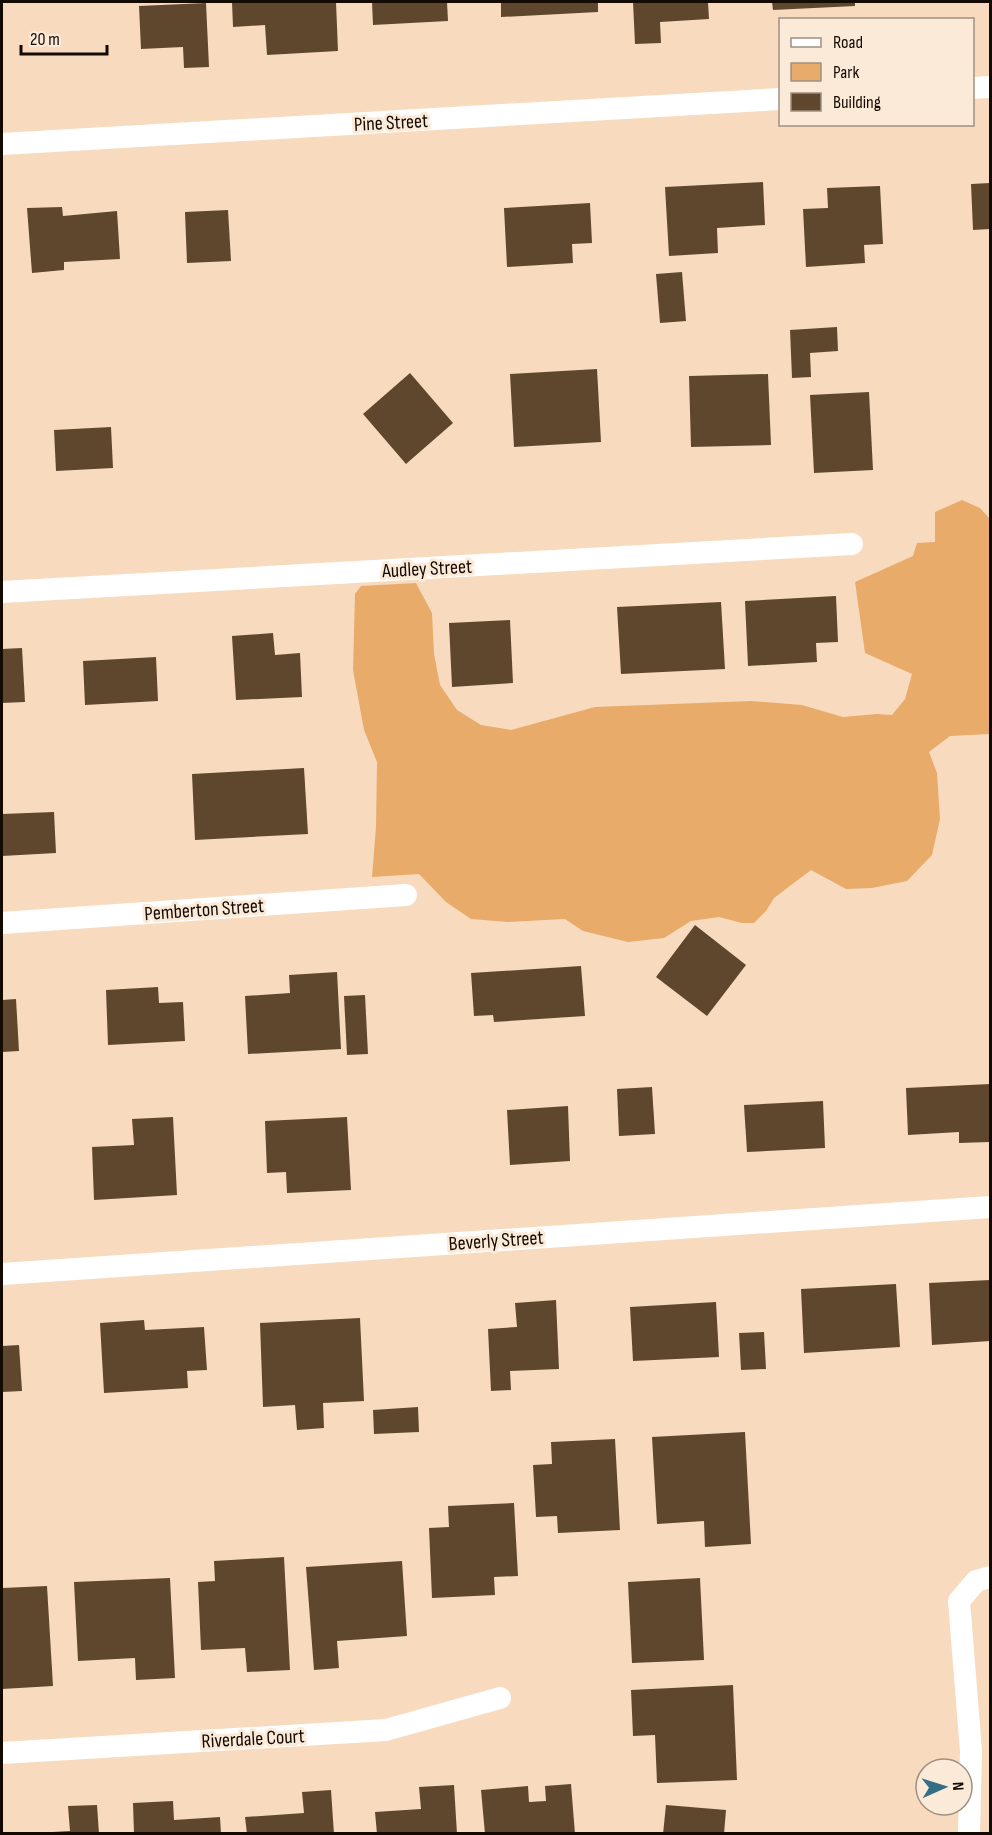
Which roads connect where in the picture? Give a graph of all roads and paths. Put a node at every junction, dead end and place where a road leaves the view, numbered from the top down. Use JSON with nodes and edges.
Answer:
{"nodes":[{"id":1,"x":990,"y":87,"type":"edge"},
{"id":2,"x":974,"y":88,"type":"edge"},
{"id":3,"x":779,"y":99,"type":"edge"},
{"id":4,"x":2,"y":144,"type":"edge"},
{"id":5,"x":852,"y":544,"type":"dead end"},
{"id":6,"x":2,"y":592,"type":"edge"},
{"id":7,"x":406,"y":895,"type":"dead end"},
{"id":8,"x":2,"y":922,"type":"edge"},
{"id":9,"x":990,"y":1207,"type":"edge"},
{"id":10,"x":2,"y":1274,"type":"edge"},
{"id":11,"x":990,"y":1578,"type":"edge"},
{"id":12,"x":500,"y":1698,"type":"dead end"},
{"id":13,"x":981,"y":1750,"type":"edge"},
{"id":14,"x":2,"y":1753,"type":"edge"},
{"id":15,"x":969,"y":1833,"type":"edge"}],
"edges":[{"from":1,"to":2,"type":"street"},
{"from":3,"to":4,"type":"street","name":"Pine Street"},
{"from":5,"to":6,"type":"street","name":"Audley Street"},
{"from":7,"to":8,"type":"street","name":"Pemberton Street"},
{"from":9,"to":10,"type":"street","name":"Beverly Street"},
{"from":11,"to":13,"type":"street"},
{"from":12,"to":14,"type":"street","name":"Riverdale Court"},
{"from":13,"to":15,"type":"street"}]}
